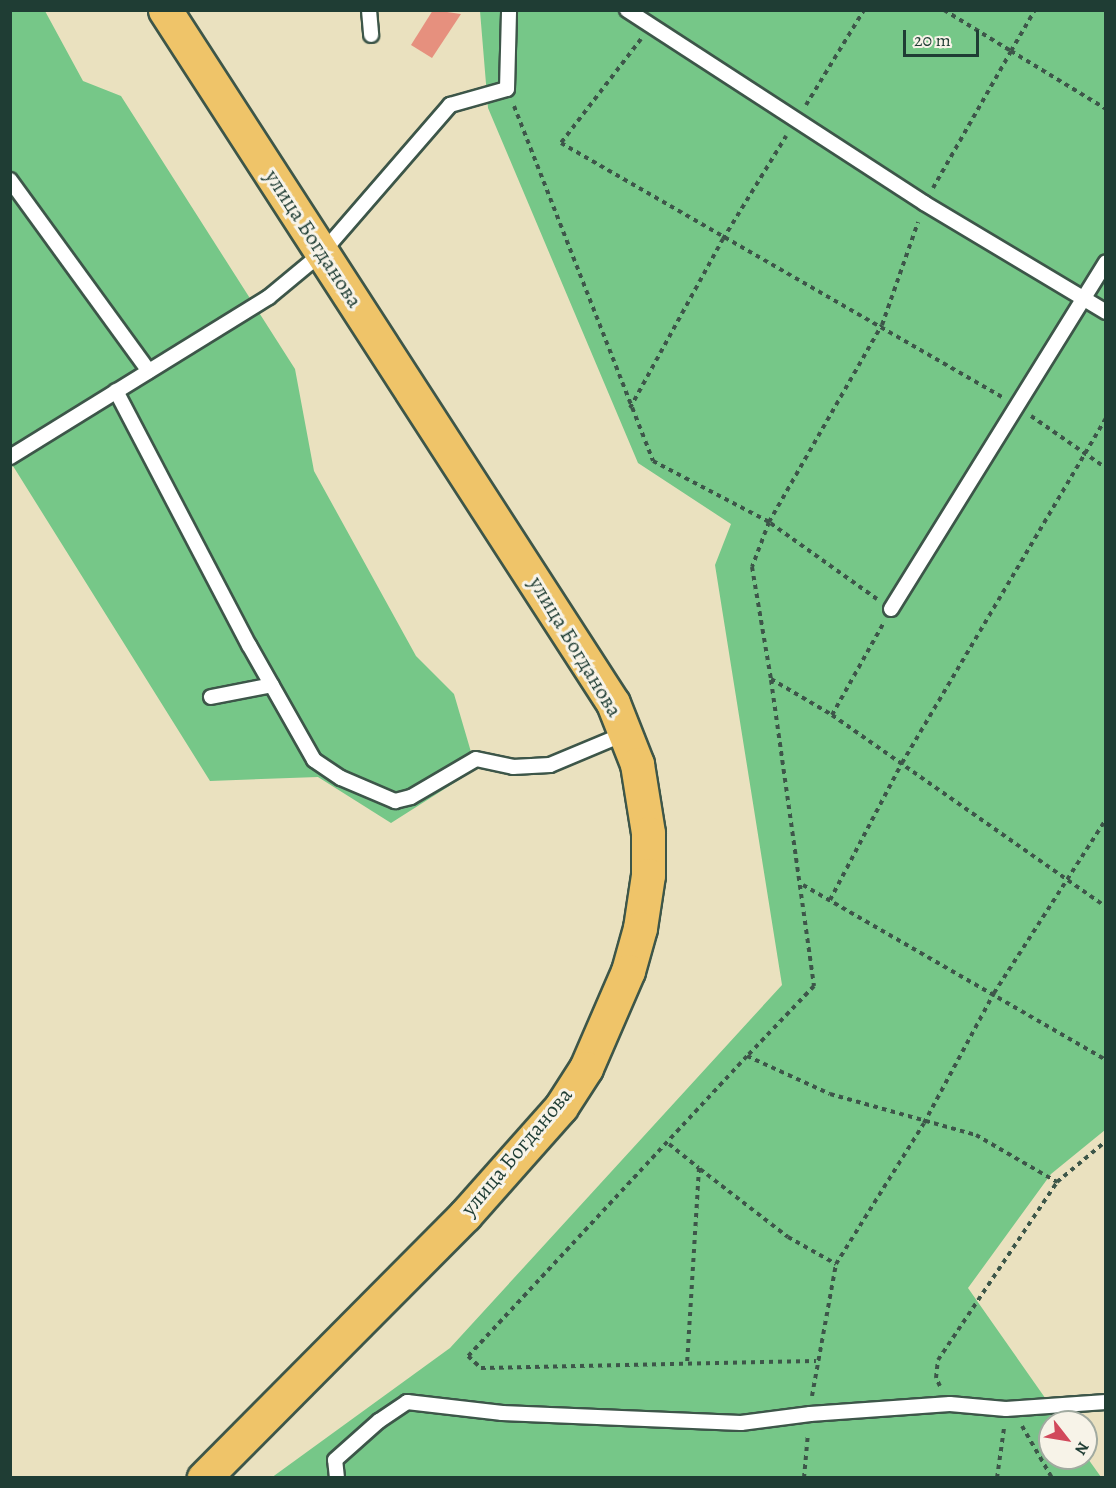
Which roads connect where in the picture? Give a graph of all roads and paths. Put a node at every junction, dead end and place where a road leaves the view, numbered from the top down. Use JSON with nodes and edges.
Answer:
{"nodes":[{"id":1,"x":165,"y":10,"type":"edge"},
{"id":2,"x":369,"y":10,"type":"edge"},
{"id":3,"x":509,"y":10,"type":"edge"},
{"id":4,"x":627,"y":10,"type":"edge"},
{"id":5,"x":864,"y":10,"type":"edge"},
{"id":6,"x":944,"y":10,"type":"edge"},
{"id":7,"x":1035,"y":10,"type":"edge"},
{"id":8,"x":652,"y":24,"type":"junction"},
{"id":9,"x":371,"y":35,"type":"dead end"},
{"id":10,"x":1011,"y":51,"type":"junction"},
{"id":11,"x":507,"y":89,"type":"junction"},
{"id":12,"x":1106,"y":109,"type":"edge"},
{"id":13,"x":795,"y":121,"type":"junction"},
{"id":14,"x":10,"y":180,"type":"edge"},
{"id":15,"x":924,"y":203,"type":"junction"},
{"id":16,"x":723,"y":239,"type":"junction"},
{"id":17,"x":322,"y":253,"type":"junction"},
{"id":18,"x":1106,"y":262,"type":"edge"},
{"id":19,"x":1082,"y":300,"type":"junction"},
{"id":20,"x":1106,"y":312,"type":"edge"},
{"id":21,"x":882,"y":325,"type":"junction"},
{"id":22,"x":149,"y":371,"type":"junction"},
{"id":23,"x":116,"y":391,"type":"junction"},
{"id":24,"x":1016,"y":405,"type":"junction"},
{"id":25,"x":630,"y":409,"type":"junction"},
{"id":26,"x":1106,"y":418,"type":"edge"},
{"id":27,"x":1083,"y":454,"type":"junction"},
{"id":28,"x":10,"y":457,"type":"edge"},
{"id":29,"x":1106,"y":468,"type":"edge"},
{"id":30,"x":769,"y":522,"type":"junction"},
{"id":31,"x":891,"y":609,"type":"junction"},
{"id":32,"x":771,"y":679,"type":"junction"},
{"id":33,"x":272,"y":685,"type":"junction"},
{"id":34,"x":211,"y":698,"type":"dead end"},
{"id":35,"x":832,"y":715,"type":"junction"},
{"id":36,"x":626,"y":733,"type":"junction"},
{"id":37,"x":902,"y":763,"type":"junction"},
{"id":38,"x":1106,"y":819,"type":"edge"},
{"id":39,"x":1066,"y":881,"type":"junction"},
{"id":40,"x":802,"y":885,"type":"junction"},
{"id":41,"x":830,"y":900,"type":"junction"},
{"id":42,"x":1106,"y":907,"type":"edge"},
{"id":43,"x":994,"y":993,"type":"junction"},
{"id":44,"x":747,"y":1056,"type":"junction"},
{"id":45,"x":1106,"y":1060,"type":"edge"},
{"id":46,"x":924,"y":1123,"type":"junction"},
{"id":47,"x":1106,"y":1141,"type":"edge"},
{"id":48,"x":669,"y":1144,"type":"junction"},
{"id":49,"x":699,"y":1168,"type":"junction"},
{"id":50,"x":1057,"y":1182,"type":"junction"},
{"id":51,"x":836,"y":1264,"type":"junction"},
{"id":52,"x":816,"y":1361,"type":"junction"},
{"id":53,"x":687,"y":1364,"type":"junction"},
{"id":54,"x":1106,"y":1402,"type":"edge"},
{"id":55,"x":950,"y":1404,"type":"junction"},
{"id":56,"x":1010,"y":1409,"type":"junction"},
{"id":57,"x":810,"y":1414,"type":"junction"},
{"id":58,"x":204,"y":1478,"type":"edge"},
{"id":59,"x":337,"y":1478,"type":"edge"},
{"id":60,"x":804,"y":1478,"type":"edge"},
{"id":61,"x":997,"y":1478,"type":"edge"},
{"id":62,"x":1052,"y":1478,"type":"edge"}],
"edges":[{"from":1,"to":17,"type":"main road","name":"улица Богданова"},
{"from":2,"to":9,"type":"lane"},
{"from":3,"to":11,"type":"lane"},
{"from":4,"to":8,"type":"lane"},
{"from":5,"to":13,"type":"path"},
{"from":6,"to":10,"type":"path"},
{"from":7,"to":10,"type":"path"},
{"from":8,"to":13,"type":"lane"},
{"from":8,"to":16,"type":"path"},
{"from":10,"to":12,"type":"path"},
{"from":10,"to":15,"type":"path"},
{"from":11,"to":17,"type":"lane"},
{"from":11,"to":25,"type":"path"},
{"from":13,"to":15,"type":"lane"},
{"from":13,"to":16,"type":"path"},
{"from":14,"to":22,"type":"lane"},
{"from":15,"to":19,"type":"lane"},
{"from":15,"to":21,"type":"path"},
{"from":16,"to":21,"type":"path"},
{"from":16,"to":25,"type":"path"},
{"from":17,"to":22,"type":"lane"},
{"from":17,"to":36,"type":"main road","name":"улица Богданова"},
{"from":18,"to":19,"type":"lane"},
{"from":19,"to":20,"type":"lane"},
{"from":19,"to":24,"type":"lane"},
{"from":21,"to":24,"type":"path"},
{"from":21,"to":30,"type":"path"},
{"from":22,"to":23,"type":"lane"},
{"from":23,"to":28,"type":"lane"},
{"from":23,"to":33,"type":"lane"},
{"from":24,"to":27,"type":"path"},
{"from":24,"to":31,"type":"lane"},
{"from":25,"to":30,"type":"path"},
{"from":26,"to":27,"type":"path"},
{"from":27,"to":29,"type":"path"},
{"from":27,"to":37,"type":"path"},
{"from":30,"to":31,"type":"path"},
{"from":30,"to":32,"type":"path"},
{"from":31,"to":35,"type":"path"},
{"from":32,"to":35,"type":"path"},
{"from":32,"to":40,"type":"path"},
{"from":33,"to":34,"type":"lane"},
{"from":33,"to":36,"type":"lane"},
{"from":35,"to":37,"type":"path"},
{"from":36,"to":58,"type":"main road","name":"улица Богданова"},
{"from":37,"to":39,"type":"path"},
{"from":37,"to":41,"type":"path"},
{"from":38,"to":39,"type":"path"},
{"from":39,"to":42,"type":"path"},
{"from":39,"to":43,"type":"path"},
{"from":40,"to":41,"type":"path"},
{"from":40,"to":44,"type":"path"},
{"from":41,"to":43,"type":"path"},
{"from":43,"to":45,"type":"path"},
{"from":43,"to":46,"type":"path"},
{"from":44,"to":46,"type":"path"},
{"from":44,"to":48,"type":"path"},
{"from":46,"to":50,"type":"path"},
{"from":46,"to":51,"type":"path"},
{"from":47,"to":50,"type":"path"},
{"from":48,"to":49,"type":"path"},
{"from":48,"to":53,"type":"path"},
{"from":49,"to":51,"type":"path"},
{"from":49,"to":53,"type":"path"},
{"from":50,"to":55,"type":"path"},
{"from":51,"to":52,"type":"path"},
{"from":52,"to":53,"type":"path"},
{"from":52,"to":57,"type":"path"},
{"from":54,"to":56,"type":"lane"},
{"from":55,"to":56,"type":"lane"},
{"from":55,"to":57,"type":"lane"},
{"from":56,"to":61,"type":"path"},
{"from":56,"to":62,"type":"path"},
{"from":57,"to":59,"type":"lane"},
{"from":57,"to":60,"type":"path"}]}
